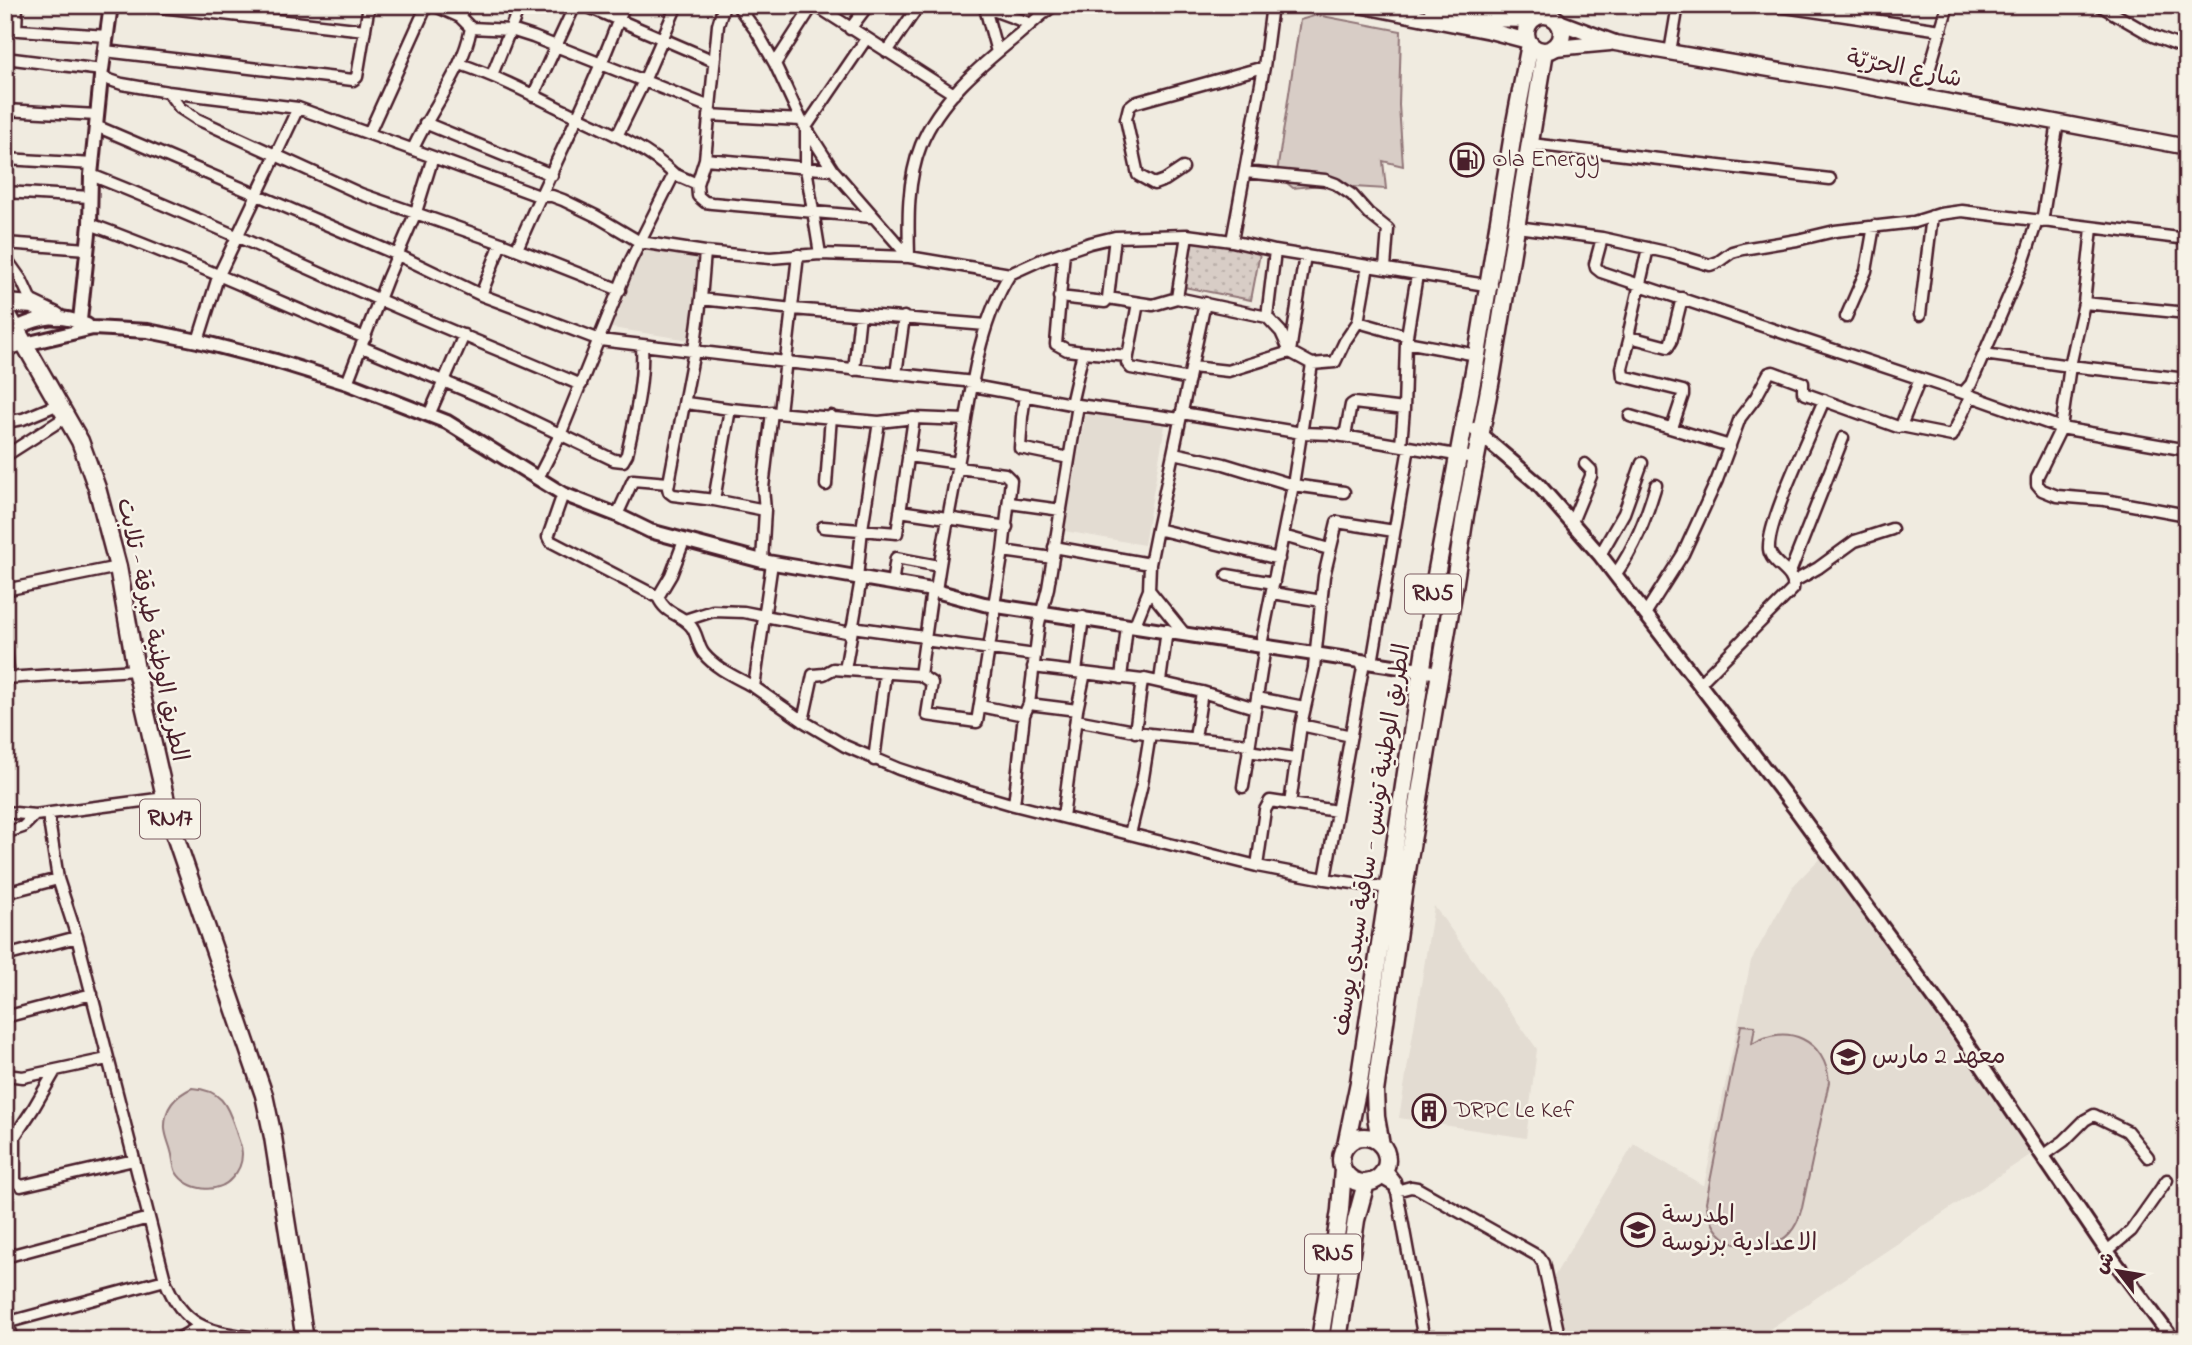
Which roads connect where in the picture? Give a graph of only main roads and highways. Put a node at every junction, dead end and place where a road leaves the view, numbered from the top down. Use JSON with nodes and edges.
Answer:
{"nodes":[{"id":1,"x":1359,"y":5,"type":"edge"},
{"id":2,"x":1408,"y":5,"type":"edge"},
{"id":3,"x":1535,"y":14,"type":"edge"},
{"id":4,"x":1560,"y":16,"type":"edge"},
{"id":5,"x":1612,"y":42,"type":"junction"},
{"id":6,"x":1529,"y":43,"type":"junction"},
{"id":7,"x":1550,"y":49,"type":"junction"},
{"id":8,"x":2187,"y":146,"type":"edge"},
{"id":9,"x":5,"y":303,"type":"edge"},
{"id":10,"x":5,"y":310,"type":"edge"},
{"id":11,"x":56,"y":316,"type":"road end"},
{"id":12,"x":1346,"y":1145,"type":"junction"},
{"id":13,"x":1381,"y":1145,"type":"junction"},
{"id":14,"x":1343,"y":1169,"type":"junction"},
{"id":15,"x":1377,"y":1176,"type":"junction"},
{"id":16,"x":305,"y":1340,"type":"edge"},
{"id":17,"x":1320,"y":1340,"type":"edge"},
{"id":18,"x":1338,"y":1340,"type":"edge"}],
"edges":[{"from":1,"to":6,"type":"main road"},
{"from":2,"to":3,"type":"main road"},
{"from":3,"to":4,"type":"main road"},
{"from":3,"to":6,"type":"main road"},
{"from":4,"to":5,"type":"main road","name":"شارع الحرّيّة"},
{"from":4,"to":7,"type":"main road"},
{"from":5,"to":7,"type":"main road","name":"شارع الحرّيّة"},
{"from":5,"to":8,"type":"main road","name":"شارع الحرّيّة"},
{"from":6,"to":7,"type":"main road"},
{"from":6,"to":12,"type":"main road","name":"الطريق الوطنية تونس - ساقية سيدي يوسف","number":"RN5"},
{"from":7,"to":13,"type":"main road","name":"الطريق الوطنية تونس - ساقية سيدي يوسف","number":"RN5"},
{"from":9,"to":11,"type":"main road"},
{"from":10,"to":16,"type":"main road","name":"الطريق الوطنية طبرقة - تلابت","number":"RN17"},
{"from":12,"to":13,"type":"main road"},
{"from":12,"to":14,"type":"main road","number":"RN5"},
{"from":13,"to":15,"type":"main road","number":"RN5"},
{"from":14,"to":15,"type":"main road"},
{"from":14,"to":17,"type":"main road","number":"RN5"},
{"from":15,"to":18,"type":"main road","number":"RN5"}]}
